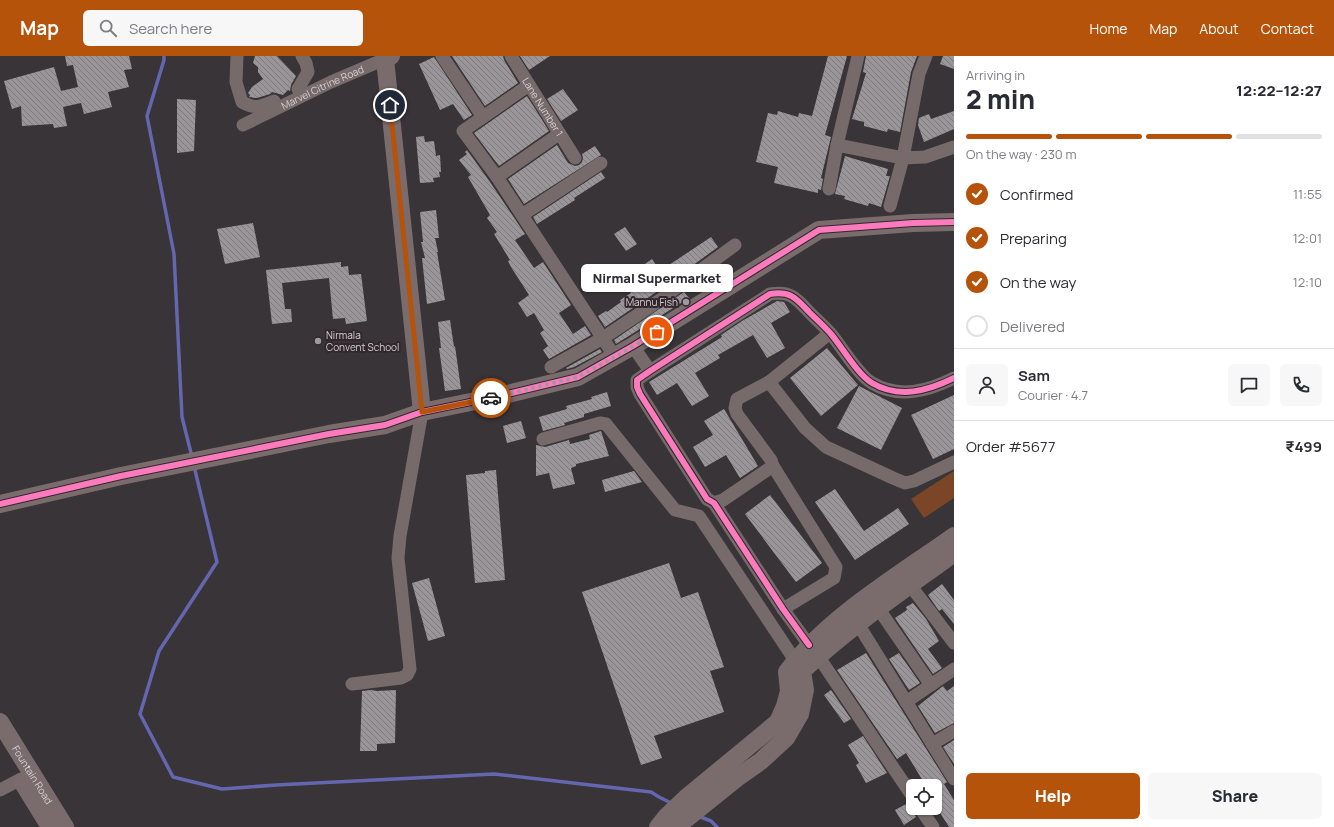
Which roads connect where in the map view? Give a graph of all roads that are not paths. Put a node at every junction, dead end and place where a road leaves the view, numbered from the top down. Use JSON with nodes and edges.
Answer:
{"nodes":[{"id":1,"x":237,"y":56,"type":"edge"},
{"id":2,"x":302,"y":56,"type":"edge"},
{"id":3,"x":442,"y":56,"type":"edge"},
{"id":4,"x":511,"y":56,"type":"edge"},
{"id":5,"x":858,"y":56,"type":"edge"},
{"id":6,"x":926,"y":56,"type":"edge"},
{"id":7,"x":388,"y":58,"type":"edge"},
{"id":8,"x":529,"y":85,"type":"junction"},
{"id":9,"x":300,"y":92,"type":"junction"},
{"id":10,"x":483,"y":117,"type":"junction"},
{"id":11,"x":243,"y":125,"type":"dead end"},
{"id":12,"x":559,"y":134,"type":"junction"},
{"id":13,"x":837,"y":145,"type":"junction"},
{"id":14,"x":953,"y":152,"type":"edge"},
{"id":15,"x":574,"y":158,"type":"dead end"},
{"id":16,"x":903,"y":158,"type":"junction"},
{"id":17,"x":601,"y":163,"type":"dead end"},
{"id":18,"x":497,"y":177,"type":"junction"},
{"id":19,"x":829,"y":189,"type":"dead end"},
{"id":20,"x":890,"y":206,"type":"dead end"},
{"id":21,"x":522,"y":215,"type":"junction"},
{"id":22,"x":954,"y":222,"type":"edge"},
{"id":23,"x":735,"y":244,"type":"dead end"},
{"id":24,"x":830,"y":333,"type":"junction"},
{"id":25,"x":603,"y":338,"type":"junction"},
{"id":26,"x":633,"y":346,"type":"junction"},
{"id":27,"x":615,"y":357,"type":"junction"},
{"id":28,"x":551,"y":367,"type":"dead end"},
{"id":29,"x":650,"y":371,"type":"junction"},
{"id":30,"x":954,"y":378,"type":"edge"},
{"id":31,"x":769,"y":382,"type":"junction"},
{"id":32,"x":422,"y":412,"type":"junction"},
{"id":33,"x":543,"y":439,"type":"dead end"},
{"id":34,"x":954,"y":462,"type":"edge"},
{"id":35,"x":773,"y":466,"type":"junction"},
{"id":36,"x":714,"y":503,"type":"junction"},
{"id":37,"x":0,"y":504,"type":"edge"},
{"id":38,"x":954,"y":536,"type":"edge"},
{"id":39,"x":952,"y":559,"type":"edge"},
{"id":40,"x":910,"y":585,"type":"junction"},
{"id":41,"x":878,"y":608,"type":"junction"},
{"id":42,"x":783,"y":610,"type":"junction"},
{"id":43,"x":858,"y":624,"type":"junction"},
{"id":44,"x":954,"y":643,"type":"edge"},
{"id":45,"x":814,"y":651,"type":"junction"},
{"id":46,"x":799,"y":666,"type":"junction"},
{"id":47,"x":954,"y":669,"type":"edge"},
{"id":48,"x":352,"y":684,"type":"dead end"},
{"id":49,"x":931,"y":685,"type":"junction"},
{"id":50,"x":906,"y":702,"type":"junction"},
{"id":51,"x":0,"y":722,"type":"edge"},
{"id":52,"x":954,"y":731,"type":"edge"},
{"id":53,"x":932,"y":744,"type":"junction"},
{"id":54,"x":0,"y":745,"type":"edge"},
{"id":55,"x":954,"y":779,"type":"edge"},
{"id":56,"x":21,"y":780,"type":"junction"},
{"id":57,"x":906,"y":788,"type":"edge"},
{"id":58,"x":0,"y":790,"type":"edge"},
{"id":59,"x":925,"y":815,"type":"edge"},
{"id":60,"x":670,"y":824,"type":"edge"},
{"id":61,"x":50,"y":827,"type":"edge"},
{"id":62,"x":65,"y":827,"type":"edge"},
{"id":63,"x":933,"y":827,"type":"edge"}],
"edges":[{"from":1,"to":9,"type":"street"},
{"from":2,"to":9,"type":"street"},
{"from":3,"to":10,"type":"street"},
{"from":4,"to":8,"type":"street","name":"Lane Number 1"},
{"from":5,"to":13,"type":"street"},
{"from":6,"to":16,"type":"street"},
{"from":7,"to":9,"type":"street","name":"Marvel Citrine Road"},
{"from":7,"to":32,"type":"street","name":"Marvel Citrine Road"},
{"from":8,"to":10,"type":"street"},
{"from":8,"to":12,"type":"street","name":"Lane Number 1"},
{"from":9,"to":11,"type":"street","name":"Marvel Citrine Road"},
{"from":10,"to":18,"type":"street"},
{"from":12,"to":15,"type":"street","name":"Lane Number 1"},
{"from":12,"to":18,"type":"street"},
{"from":13,"to":16,"type":"street"},
{"from":13,"to":19,"type":"street"},
{"from":14,"to":16,"type":"street"},
{"from":16,"to":20,"type":"street"},
{"from":17,"to":21,"type":"street"},
{"from":18,"to":21,"type":"street"},
{"from":21,"to":25,"type":"street"},
{"from":22,"to":26,"type":"street"},
{"from":23,"to":25,"type":"street"},
{"from":24,"to":29,"type":"street"},
{"from":24,"to":30,"type":"street"},
{"from":24,"to":31,"type":"street"},
{"from":25,"to":27,"type":"street"},
{"from":25,"to":28,"type":"street"},
{"from":26,"to":27,"type":"street"},
{"from":26,"to":29,"type":"street"},
{"from":27,"to":32,"type":"street"},
{"from":29,"to":36,"type":"street"},
{"from":31,"to":34,"type":"street"},
{"from":31,"to":35,"type":"street"},
{"from":32,"to":37,"type":"street"},
{"from":32,"to":48,"type":"street"},
{"from":33,"to":46,"type":"street"},
{"from":35,"to":36,"type":"street"},
{"from":35,"to":42,"type":"street"},
{"from":36,"to":42,"type":"street"},
{"from":38,"to":45,"type":"street"},
{"from":39,"to":40,"type":"street"},
{"from":40,"to":41,"type":"street"},
{"from":40,"to":44,"type":"street"},
{"from":41,"to":43,"type":"street"},
{"from":41,"to":49,"type":"street"},
{"from":42,"to":45,"type":"street"},
{"from":43,"to":45,"type":"street"},
{"from":43,"to":50,"type":"street"},
{"from":45,"to":46,"type":"street"},
{"from":45,"to":57,"type":"street"},
{"from":46,"to":60,"type":"street"},
{"from":47,"to":49,"type":"street"},
{"from":49,"to":50,"type":"street"},
{"from":50,"to":53,"type":"street"},
{"from":51,"to":62,"type":"street","name":"Fountain Road"},
{"from":52,"to":53,"type":"street"},
{"from":53,"to":55,"type":"street"},
{"from":54,"to":56,"type":"street","name":"Fountain Road"},
{"from":56,"to":58,"type":"street"},
{"from":56,"to":61,"type":"street","name":"Fountain Road"},
{"from":59,"to":63,"type":"street"}]}
